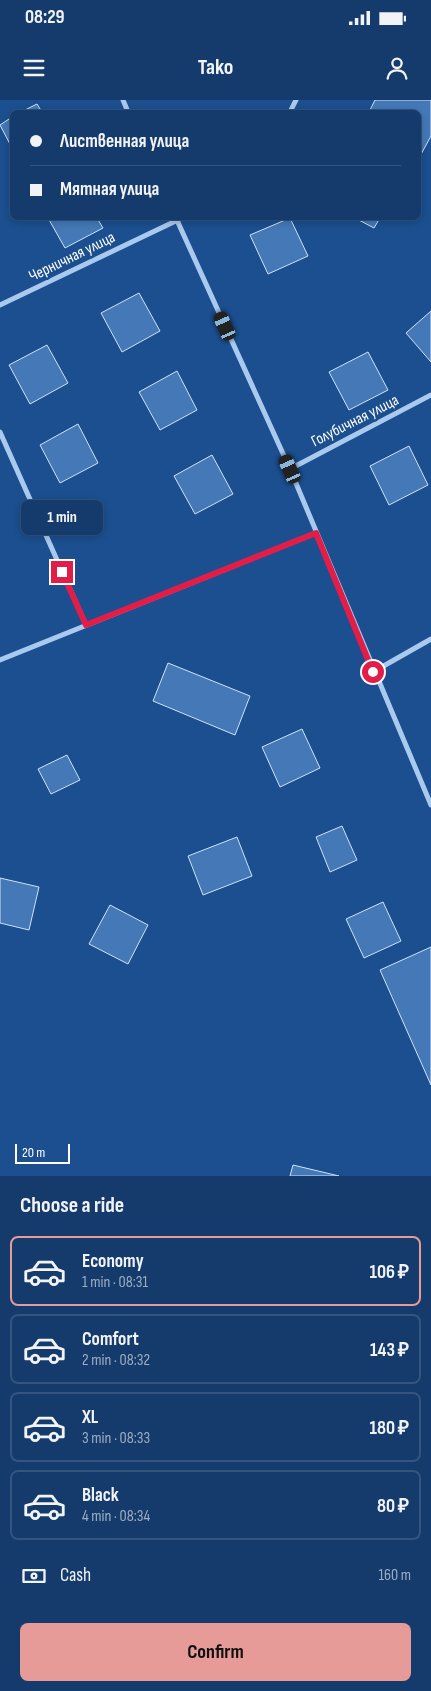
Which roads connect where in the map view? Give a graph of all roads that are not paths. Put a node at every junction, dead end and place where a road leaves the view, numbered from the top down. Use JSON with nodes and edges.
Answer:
{"nodes":[{"id":1,"x":174,"y":220,"type":"edge"},
{"id":2,"x":179,"y":220,"type":"edge"},
{"id":3,"x":0,"y":305,"type":"edge"},
{"id":4,"x":431,"y":395,"type":"edge"},
{"id":5,"x":0,"y":432,"type":"edge"},
{"id":6,"x":290,"y":469,"type":"junction"},
{"id":7,"x":316,"y":533,"type":"junction"},
{"id":8,"x":86,"y":625,"type":"junction"},
{"id":9,"x":431,"y":639,"type":"edge"},
{"id":10,"x":0,"y":660,"type":"edge"},
{"id":11,"x":373,"y":672,"type":"junction"},
{"id":12,"x":431,"y":805,"type":"edge"}],
"edges":[{"from":1,"to":3,"type":"street","name":"Черничная улица"},
{"from":2,"to":6,"type":"street"},
{"from":4,"to":6,"type":"street","name":"Голубичная улица"},
{"from":5,"to":8,"type":"street"},
{"from":6,"to":7,"type":"street"},
{"from":7,"to":8,"type":"street"},
{"from":7,"to":11,"type":"street"},
{"from":8,"to":10,"type":"street"},
{"from":9,"to":11,"type":"street"},
{"from":11,"to":12,"type":"street"}]}
